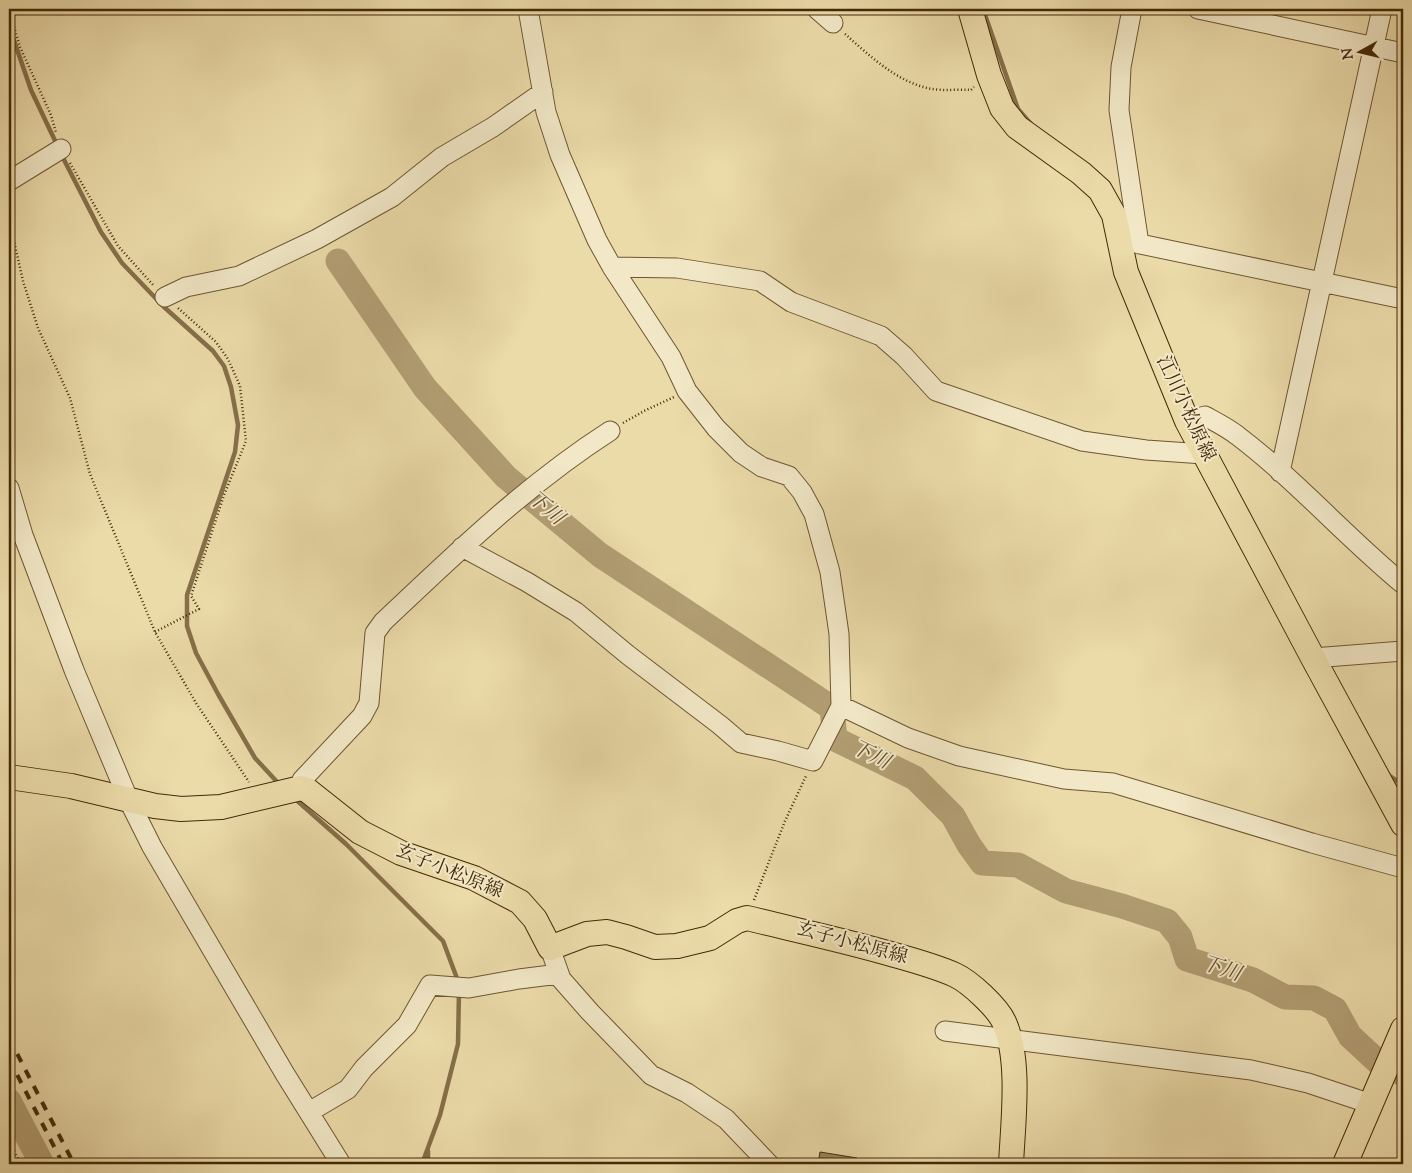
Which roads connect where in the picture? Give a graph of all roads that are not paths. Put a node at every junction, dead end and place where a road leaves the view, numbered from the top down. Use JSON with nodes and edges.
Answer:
{"nodes":[{"id":1,"x":528,"y":9,"type":"edge"},
{"id":2,"x":817,"y":9,"type":"edge"},
{"id":3,"x":970,"y":9,"type":"edge"},
{"id":4,"x":1132,"y":9,"type":"edge"},
{"id":5,"x":1198,"y":9,"type":"edge"},
{"id":6,"x":1382,"y":9,"type":"edge"},
{"id":7,"x":832,"y":23,"type":"road end"},
{"id":8,"x":1375,"y":46,"type":"junction"},
{"id":9,"x":1403,"y":52,"type":"edge"},
{"id":10,"x":543,"y":92,"type":"junction"},
{"id":11,"x":62,"y":149,"type":"road end"},
{"id":12,"x":9,"y":181,"type":"edge"},
{"id":13,"x":1130,"y":242,"type":"junction"},
{"id":14,"x":612,"y":267,"type":"junction"},
{"id":15,"x":1323,"y":282,"type":"junction"},
{"id":16,"x":165,"y":297,"type":"road end"},
{"id":17,"x":1403,"y":299,"type":"edge"},
{"id":18,"x":1187,"y":421,"type":"junction"},
{"id":19,"x":610,"y":431,"type":"road end"},
{"id":20,"x":1204,"y":454,"type":"junction"},
{"id":21,"x":1280,"y":472,"type":"junction"},
{"id":22,"x":9,"y":488,"type":"edge"},
{"id":23,"x":462,"y":546,"type":"junction"},
{"id":24,"x":1403,"y":584,"type":"edge"},
{"id":25,"x":1403,"y":651,"type":"edge"},
{"id":26,"x":1313,"y":658,"type":"junction"},
{"id":27,"x":841,"y":706,"type":"junction"},
{"id":28,"x":9,"y":777,"type":"edge"},
{"id":29,"x":301,"y":788,"type":"junction"},
{"id":30,"x":1397,"y":797,"type":"edge"},
{"id":31,"x":129,"y":801,"type":"junction"},
{"id":32,"x":1403,"y":824,"type":"edge"},
{"id":33,"x":1403,"y":868,"type":"edge"},
{"id":34,"x":550,"y":948,"type":"junction"},
{"id":35,"x":559,"y":974,"type":"junction"},
{"id":36,"x":1403,"y":1029,"type":"edge"},
{"id":37,"x":945,"y":1031,"type":"dead end"},
{"id":38,"x":1010,"y":1039,"type":"junction"},
{"id":39,"x":1372,"y":1104,"type":"junction"},
{"id":40,"x":309,"y":1112,"type":"junction"},
{"id":41,"x":342,"y":1164,"type":"edge"},
{"id":42,"x":769,"y":1164,"type":"edge"},
{"id":43,"x":1011,"y":1164,"type":"edge"},
{"id":44,"x":1345,"y":1164,"type":"edge"}],
"edges":[{"from":1,"to":10,"type":"street"},
{"from":2,"to":7,"type":"street"},
{"from":3,"to":13,"type":"main road","name":"江川小松原線"},
{"from":4,"to":13,"type":"street"},
{"from":5,"to":8,"type":"street"},
{"from":6,"to":8,"type":"street"},
{"from":8,"to":9,"type":"street"},
{"from":8,"to":15,"type":"street"},
{"from":10,"to":14,"type":"street"},
{"from":10,"to":16,"type":"street"},
{"from":11,"to":12,"type":"street"},
{"from":13,"to":15,"type":"street"},
{"from":13,"to":18,"type":"main road","name":"江川小松原線"},
{"from":14,"to":20,"type":"street"},
{"from":14,"to":27,"type":"street"},
{"from":15,"to":17,"type":"street"},
{"from":15,"to":21,"type":"street"},
{"from":18,"to":20,"type":"main road","name":"江川小松原線"},
{"from":18,"to":21,"type":"street"},
{"from":19,"to":23,"type":"street"},
{"from":20,"to":26,"type":"main road","name":"江川小松原線"},
{"from":21,"to":24,"type":"street"},
{"from":22,"to":31,"type":"street"},
{"from":23,"to":27,"type":"street"},
{"from":23,"to":29,"type":"street"},
{"from":25,"to":26,"type":"street"},
{"from":26,"to":30,"type":"main road","name":"江川小松原線"},
{"from":27,"to":33,"type":"street"},
{"from":28,"to":31,"type":"main road"},
{"from":29,"to":31,"type":"main road"},
{"from":29,"to":34,"type":"main road","name":"玄子小松原線"},
{"from":30,"to":32,"type":"main road","name":"江川小松原線"},
{"from":31,"to":40,"type":"street"},
{"from":34,"to":35,"type":"street"},
{"from":34,"to":38,"type":"main road","name":"玄子小松原線"},
{"from":35,"to":40,"type":"street"},
{"from":35,"to":42,"type":"street"},
{"from":36,"to":39,"type":"main road"},
{"from":37,"to":38,"type":"street"},
{"from":38,"to":39,"type":"street"},
{"from":38,"to":43,"type":"main road","name":"玄子小松原線"},
{"from":39,"to":44,"type":"main road"},
{"from":40,"to":41,"type":"street"}]}
